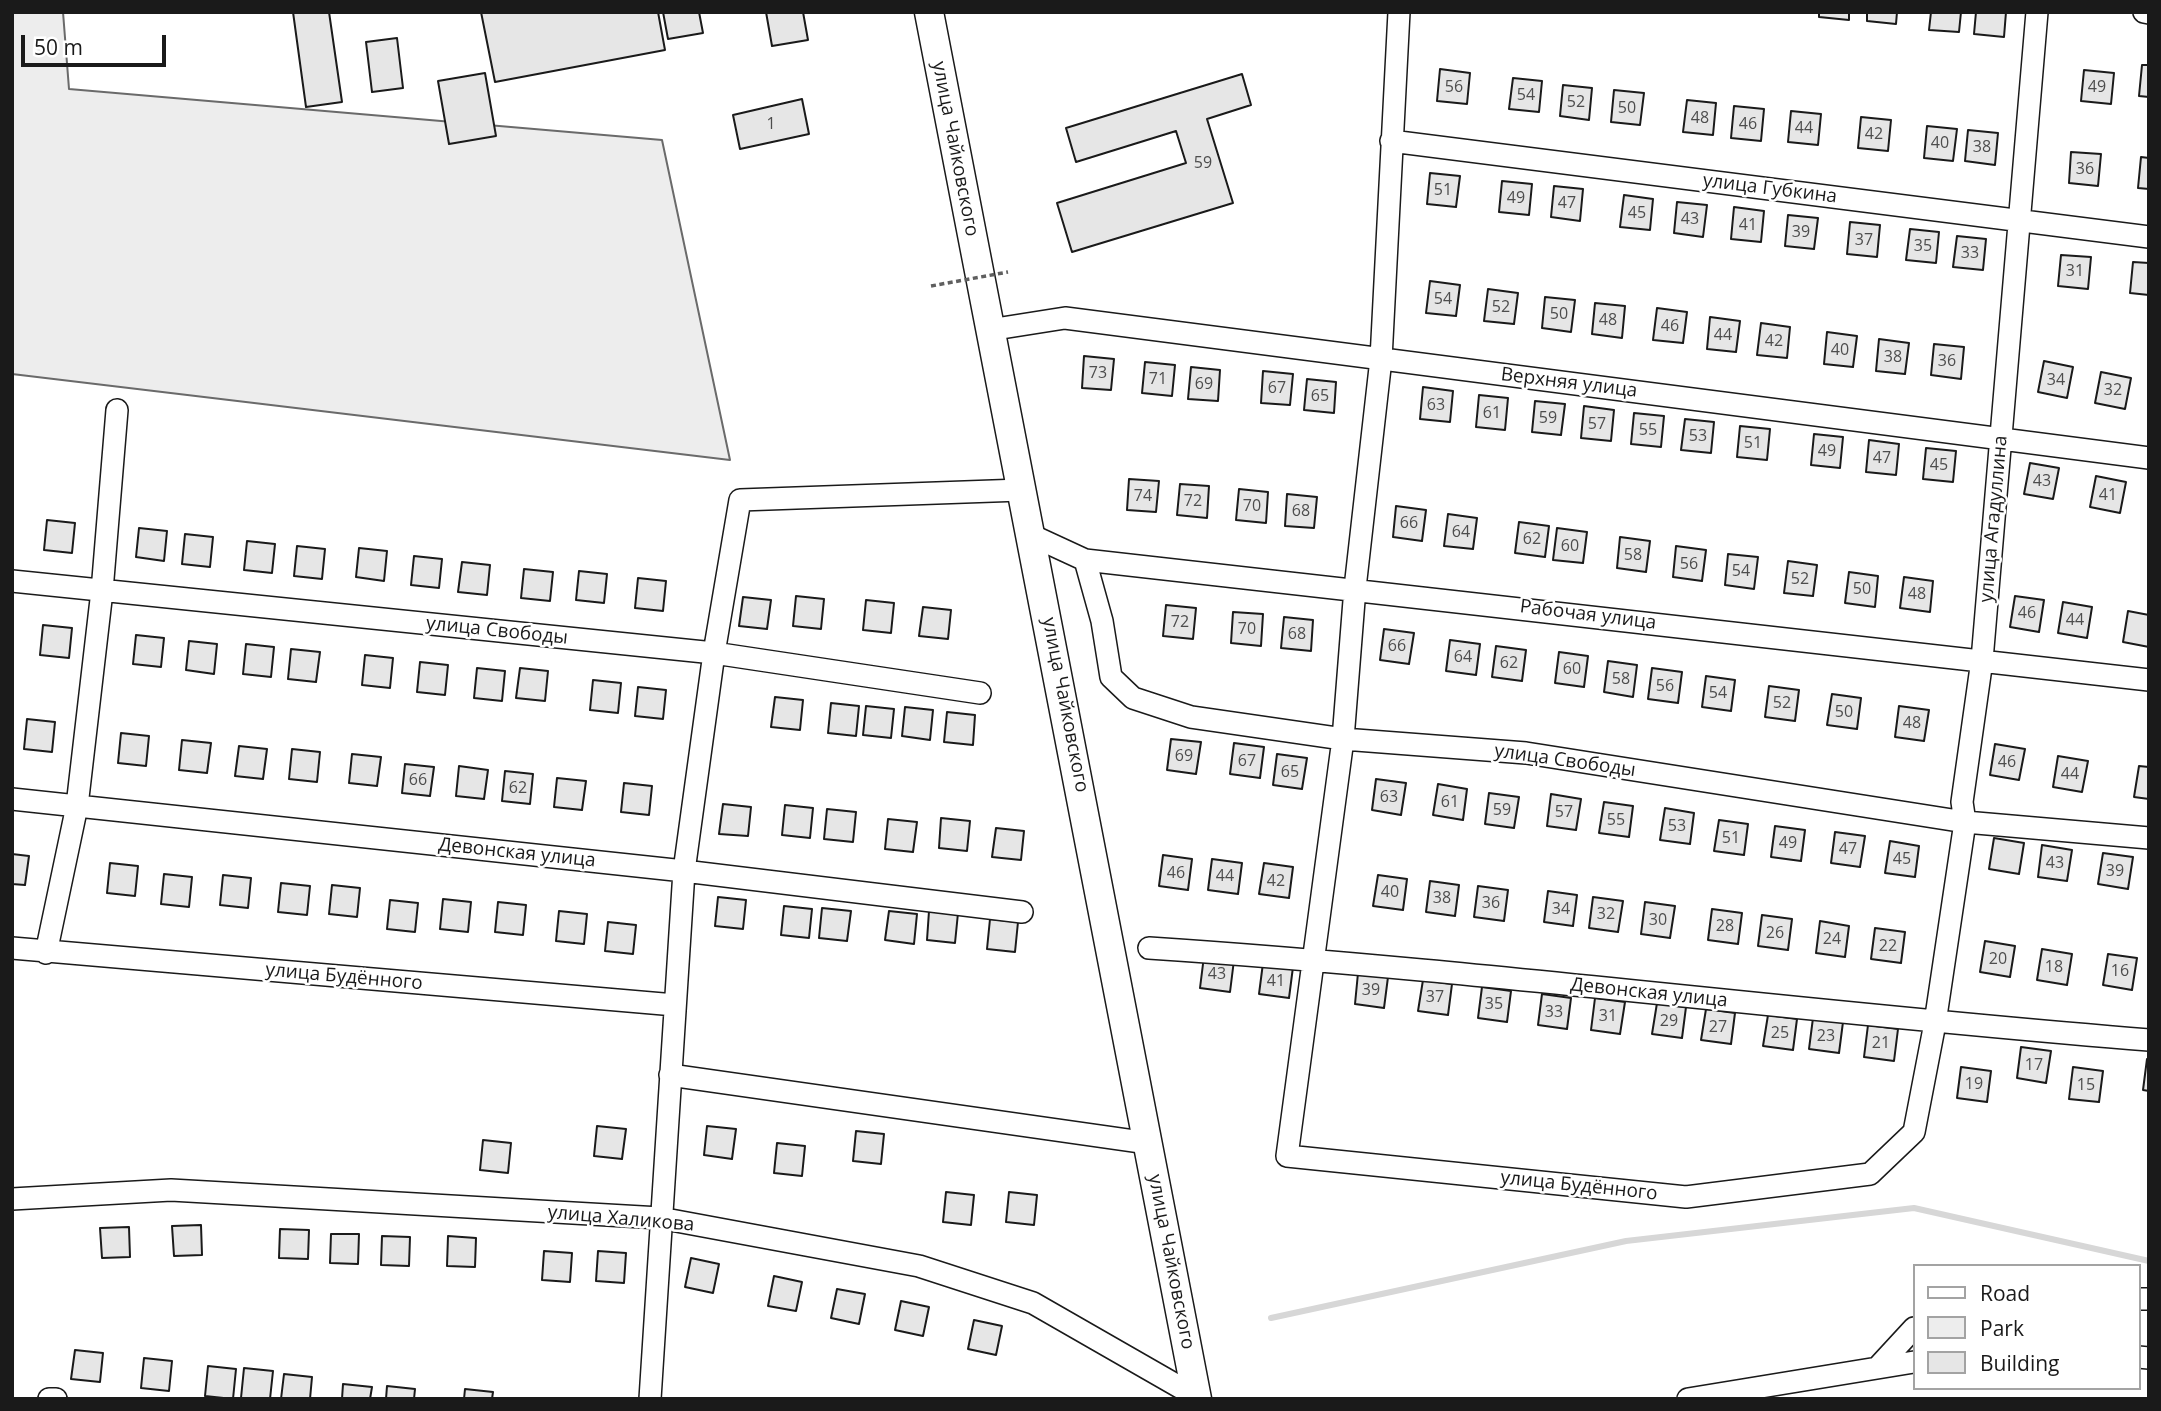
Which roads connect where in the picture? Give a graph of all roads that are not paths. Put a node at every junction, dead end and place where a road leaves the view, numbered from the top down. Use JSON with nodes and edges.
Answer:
{"nodes":[{"id":1,"x":929,"y":12,"type":"edge"},
{"id":2,"x":1399,"y":12,"type":"edge"},
{"id":3,"x":2037,"y":12,"type":"edge"},
{"id":4,"x":1391,"y":141,"type":"junction"},
{"id":5,"x":2021,"y":221,"type":"junction"},
{"id":6,"x":2149,"y":237,"type":"edge"},
{"id":7,"x":989,"y":330,"type":"junction"},
{"id":8,"x":1381,"y":359,"type":"junction"},
{"id":9,"x":117,"y":410,"type":"dead end"},
{"id":10,"x":2001,"y":439,"type":"junction"},
{"id":11,"x":2149,"y":458,"type":"edge"},
{"id":12,"x":1021,"y":490,"type":"junction"},
{"id":13,"x":1032,"y":536,"type":"junction"},
{"id":14,"x":1085,"y":560,"type":"junction"},
{"id":15,"x":12,"y":581,"type":"edge"},
{"id":16,"x":1355,"y":588,"type":"junction"},
{"id":17,"x":102,"y":591,"type":"junction"},
{"id":18,"x":715,"y":653,"type":"junction"},
{"id":19,"x":1982,"y":660,"type":"junction"},
{"id":20,"x":2149,"y":680,"type":"edge"},
{"id":21,"x":980,"y":693,"type":"dead end"},
{"id":22,"x":1343,"y":739,"type":"junction"},
{"id":23,"x":12,"y":799,"type":"edge"},
{"id":24,"x":77,"y":806,"type":"junction"},
{"id":25,"x":1965,"y":822,"type":"junction"},
{"id":26,"x":2149,"y":838,"type":"edge"},
{"id":27,"x":684,"y":871,"type":"junction"},
{"id":28,"x":1022,"y":912,"type":"dead end"},
{"id":29,"x":12,"y":948,"type":"edge"},
{"id":30,"x":1149,"y":948,"type":"dead end"},
{"id":31,"x":46,"y":953,"type":"junction"},
{"id":32,"x":1314,"y":959,"type":"junction"},
{"id":33,"x":675,"y":1005,"type":"junction"},
{"id":34,"x":1935,"y":1023,"type":"junction"},
{"id":35,"x":2149,"y":1040,"type":"edge"},
{"id":36,"x":670,"y":1075,"type":"junction"},
{"id":37,"x":1148,"y":1143,"type":"junction"},
{"id":38,"x":1870,"y":1174,"type":"joint"},
{"id":39,"x":12,"y":1199,"type":"edge"},
{"id":40,"x":660,"y":1218,"type":"junction"},
{"id":41,"x":1912,"y":1330,"type":"edge"},
{"id":42,"x":1912,"y":1362,"type":"edge"},
{"id":43,"x":1878,"y":1367,"type":"junction"},
{"id":44,"x":1197,"y":1398,"type":"edge"},
{"id":45,"x":48,"y":1399,"type":"edge"},
{"id":46,"x":56,"y":1399,"type":"edge"},
{"id":47,"x":650,"y":1399,"type":"edge"},
{"id":48,"x":1688,"y":1399,"type":"edge"}],
"edges":[{"from":1,"to":7,"type":"main road","name":"улица Чайковского"},
{"from":2,"to":4,"type":"street"},
{"from":3,"to":5,"type":"street","name":"улица Агадуллина"},
{"from":4,"to":5,"type":"street","name":"улица Губкина"},
{"from":4,"to":8,"type":"street"},
{"from":5,"to":6,"type":"street","name":"улица Губкина"},
{"from":5,"to":10,"type":"street","name":"улица Агадуллина"},
{"from":7,"to":8,"type":"street","name":"Верхняя улица"},
{"from":7,"to":12,"type":"main road","name":"улица Чайковского"},
{"from":8,"to":10,"type":"street","name":"Верхняя улица"},
{"from":8,"to":16,"type":"street"},
{"from":9,"to":17,"type":"street"},
{"from":10,"to":11,"type":"street","name":"Верхняя улица"},
{"from":10,"to":19,"type":"street","name":"улица Агадуллина"},
{"from":12,"to":13,"type":"main road","name":"улица Чайковского"},
{"from":12,"to":18,"type":"street"},
{"from":13,"to":14,"type":"street","name":"Рабочая улица"},
{"from":13,"to":37,"type":"main road","name":"улица Чайковского"},
{"from":14,"to":16,"type":"street","name":"Рабочая улица"},
{"from":14,"to":22,"type":"street","name":"улица Свободы"},
{"from":15,"to":17,"type":"street","name":"улица Свободы"},
{"from":16,"to":19,"type":"street","name":"Рабочая улица"},
{"from":16,"to":22,"type":"street"},
{"from":17,"to":18,"type":"street","name":"улица Свободы"},
{"from":17,"to":24,"type":"street"},
{"from":18,"to":21,"type":"street","name":"улица Свободы"},
{"from":18,"to":27,"type":"street"},
{"from":19,"to":20,"type":"street","name":"Рабочая улица"},
{"from":19,"to":25,"type":"street","name":"улица Агадуллина"},
{"from":22,"to":25,"type":"street","name":"улица Свободы"},
{"from":22,"to":32,"type":"street"},
{"from":23,"to":24,"type":"street","name":"Девонская улица"},
{"from":24,"to":27,"type":"street","name":"Девонская улица"},
{"from":24,"to":31,"type":"street"},
{"from":25,"to":26,"type":"street","name":"улица Свободы"},
{"from":25,"to":34,"type":"street","name":"улица Агадуллина"},
{"from":27,"to":28,"type":"street","name":"Девонская улица"},
{"from":27,"to":33,"type":"street"},
{"from":29,"to":31,"type":"street","name":"улица Будённого"},
{"from":30,"to":32,"type":"street","name":"Девонская улица"},
{"from":31,"to":33,"type":"street","name":"улица Будённого"},
{"from":32,"to":34,"type":"street","name":"Девонская улица"},
{"from":32,"to":38,"type":"street","name":"улица Будённого"},
{"from":33,"to":36,"type":"street"},
{"from":34,"to":35,"type":"street","name":"Девонская улица"},
{"from":34,"to":38,"type":"street","name":"улица Агадуллина"},
{"from":36,"to":37,"type":"street"},
{"from":36,"to":40,"type":"street"},
{"from":37,"to":44,"type":"main road","name":"улица Чайковского"},
{"from":39,"to":40,"type":"street","name":"улица Халикова"},
{"from":40,"to":44,"type":"street","name":"улица Халикова"},
{"from":40,"to":47,"type":"street"},
{"from":41,"to":43,"type":"street"},
{"from":42,"to":43,"type":"street"},
{"from":43,"to":48,"type":"street"},
{"from":45,"to":46,"type":"street"}]}
